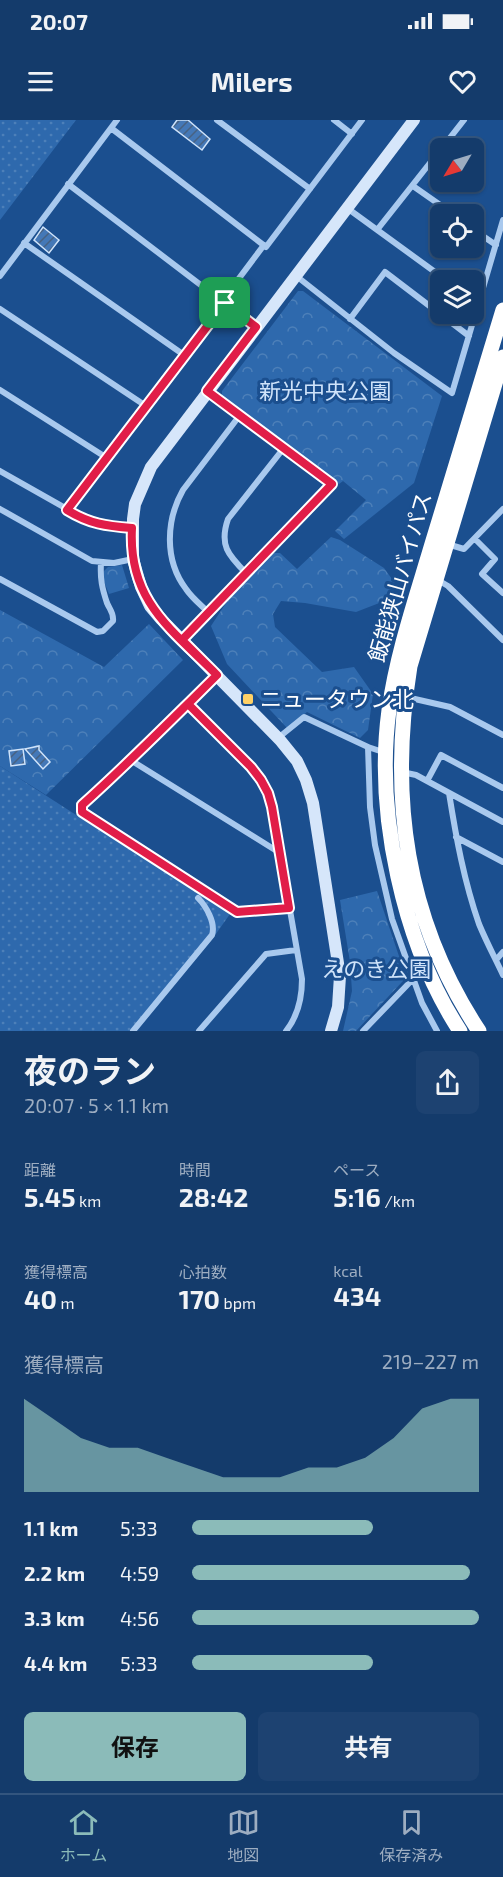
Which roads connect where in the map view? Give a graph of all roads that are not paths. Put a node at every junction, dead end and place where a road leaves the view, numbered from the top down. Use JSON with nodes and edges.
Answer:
{"nodes":[{"id":1,"x":117,"y":120,"type":"edge"},
{"id":2,"x":218,"y":120,"type":"edge"},
{"id":3,"x":334,"y":120,"type":"edge"},
{"id":4,"x":363,"y":120,"type":"edge"},
{"id":5,"x":414,"y":120,"type":"edge"},
{"id":6,"x":464,"y":120,"type":"edge"},
{"id":7,"x":111,"y":128,"type":"junction"},
{"id":8,"x":352,"y":134,"type":"junction"},
{"id":9,"x":450,"y":138,"type":"edge"},
{"id":10,"x":430,"y":164,"type":"edge"},
{"id":11,"x":68,"y":184,"type":"junction"},
{"id":12,"x":413,"y":186,"type":"junction"},
{"id":13,"x":310,"y":189,"type":"junction"},
{"id":14,"x":439,"y":204,"type":"edge"},
{"id":15,"x":347,"y":208,"type":"junction"},
{"id":16,"x":503,"y":220,"type":"edge"},
{"id":17,"x":377,"y":230,"type":"junction"},
{"id":18,"x":484,"y":237,"type":"edge"},
{"id":19,"x":24,"y":243,"type":"junction"},
{"id":20,"x":264,"y":245,"type":"junction"},
{"id":21,"x":496,"y":245,"type":"junction"},
{"id":22,"x":432,"y":270,"type":"edge"},
{"id":23,"x":295,"y":275,"type":"junction"},
{"id":24,"x":0,"y":276,"type":"edge"},
{"id":25,"x":484,"y":280,"type":"edge"},
{"id":26,"x":223,"y":302,"type":"junction"},
{"id":27,"x":0,"y":309,"type":"edge"},
{"id":28,"x":503,"y":310,"type":"edge"},
{"id":29,"x":350,"y":319,"type":"junction"},
{"id":30,"x":472,"y":324,"type":"edge"},
{"id":31,"x":256,"y":327,"type":"junction"},
{"id":32,"x":469,"y":336,"type":"junction"},
{"id":33,"x":184,"y":355,"type":"junction"},
{"id":34,"x":503,"y":357,"type":"edge"},
{"id":35,"x":0,"y":390,"type":"edge"},
{"id":36,"x":207,"y":391,"type":"junction"},
{"id":37,"x":146,"y":406,"type":"junction"},
{"id":38,"x":240,"y":415,"type":"junction"},
{"id":39,"x":283,"y":449,"type":"junction"},
{"id":40,"x":107,"y":458,"type":"junction"},
{"id":41,"x":0,"y":471,"type":"edge"},
{"id":42,"x":0,"y":508,"type":"edge"},
{"id":43,"x":503,"y":509,"type":"edge"},
{"id":44,"x":67,"y":510,"type":"junction"},
{"id":45,"x":132,"y":528,"type":"junction"},
{"id":46,"x":475,"y":539,"type":"junction"},
{"id":47,"x":446,"y":544,"type":"junction"},
{"id":48,"x":133,"y":559,"type":"junction"},
{"id":49,"x":101,"y":563,"type":"junction"},
{"id":50,"x":246,"y":573,"type":"junction"},
{"id":51,"x":436,"y":578,"type":"junction"},
{"id":52,"x":0,"y":579,"type":"edge"},
{"id":53,"x":503,"y":593,"type":"edge"},
{"id":54,"x":209,"y":613,"type":"junction"},
{"id":55,"x":182,"y":640,"type":"junction"},
{"id":56,"x":503,"y":640,"type":"edge"},
{"id":57,"x":217,"y":675,"type":"junction"},
{"id":58,"x":405,"y":697,"type":"junction"},
{"id":59,"x":188,"y":704,"type":"junction"},
{"id":60,"x":503,"y":735,"type":"edge"},
{"id":61,"x":278,"y":738,"type":"junction"},
{"id":62,"x":368,"y":747,"type":"junction"},
{"id":63,"x":386,"y":753,"type":"junction"},
{"id":64,"x":132,"y":761,"type":"junction"},
{"id":65,"x":401,"y":772,"type":"junction"},
{"id":66,"x":427,"y":781,"type":"junction"},
{"id":67,"x":503,"y":788,"type":"edge"},
{"id":68,"x":449,"y":793,"type":"junction"},
{"id":69,"x":503,"y":822,"type":"edge"},
{"id":70,"x":456,"y":837,"type":"junction"},
{"id":71,"x":280,"y":854,"type":"junction"},
{"id":72,"x":503,"y":862,"type":"edge"},
{"id":73,"x":198,"y":898,"type":"dead end"},
{"id":74,"x":289,"y":908,"type":"junction"},
{"id":75,"x":296,"y":950,"type":"junction"},
{"id":76,"x":503,"y":952,"type":"edge"},
{"id":77,"x":496,"y":960,"type":"junction"},
{"id":78,"x":503,"y":975,"type":"edge"},
{"id":79,"x":413,"y":979,"type":"junction"},
{"id":80,"x":435,"y":1030,"type":"edge"},
{"id":81,"x":133,"y":1031,"type":"edge"},
{"id":82,"x":199,"y":1031,"type":"edge"},
{"id":83,"x":286,"y":1031,"type":"edge"},
{"id":84,"x":331,"y":1031,"type":"edge"},
{"id":85,"x":363,"y":1031,"type":"edge"},
{"id":86,"x":460,"y":1031,"type":"edge"},
{"id":87,"x":479,"y":1031,"type":"edge"}],
"edges":[{"from":1,"to":7,"type":"street"},
{"from":2,"to":13,"type":"street"},
{"from":3,"to":8,"type":"street"},
{"from":4,"to":8,"type":"street"},
{"from":5,"to":15,"type":"street"},
{"from":6,"to":9,"type":"street"},
{"from":7,"to":11,"type":"street"},
{"from":7,"to":20,"type":"street"},
{"from":8,"to":13,"type":"street"},
{"from":10,"to":12,"type":"street"},
{"from":11,"to":19,"type":"street"},
{"from":11,"to":26,"type":"street"},
{"from":12,"to":14,"type":"street"},
{"from":12,"to":17,"type":"street"},
{"from":13,"to":20,"type":"street"},
{"from":15,"to":17,"type":"street"},
{"from":15,"to":23,"type":"street"},
{"from":16,"to":21,"type":"street"},
{"from":17,"to":22,"type":"street"},
{"from":18,"to":21,"type":"street"},
{"from":19,"to":24,"type":"street"},
{"from":19,"to":33,"type":"street"},
{"from":20,"to":26,"type":"street"},
{"from":21,"to":25,"type":"street"},
{"from":23,"to":29,"type":"street"},
{"from":23,"to":31,"type":"street"},
{"from":26,"to":31,"type":"street"},
{"from":26,"to":33,"type":"street"},
{"from":27,"to":37,"type":"street"},
{"from":28,"to":63,"type":"highway","name":"飯能狭山バイパス"},
{"from":29,"to":32,"type":"street"},
{"from":29,"to":32,"type":"street"},
{"from":30,"to":32,"type":"street"},
{"from":31,"to":36,"type":"street"},
{"from":33,"to":37,"type":"street"},
{"from":34,"to":47,"type":"highway","name":"飯能狭山バイパス"},
{"from":35,"to":40,"type":"street"},
{"from":36,"to":38,"type":"street"},
{"from":36,"to":45,"type":"street"},
{"from":37,"to":40,"type":"street"},
{"from":38,"to":39,"type":"street"},
{"from":38,"to":54,"type":"street"},
{"from":39,"to":50,"type":"street"},
{"from":39,"to":50,"type":"street"},
{"from":40,"to":44,"type":"street"},
{"from":41,"to":44,"type":"street"},
{"from":42,"to":49,"type":"street"},
{"from":43,"to":46,"type":"street"},
{"from":44,"to":45,"type":"street"},
{"from":45,"to":48,"type":"street"},
{"from":46,"to":47,"type":"street"},
{"from":46,"to":53,"type":"street"},
{"from":47,"to":51,"type":"highway","name":"飯能狭山バイパス"},
{"from":48,"to":49,"type":"street"},
{"from":48,"to":55,"type":"street"},
{"from":49,"to":52,"type":"street"},
{"from":50,"to":54,"type":"street"},
{"from":51,"to":56,"type":"street"},
{"from":51,"to":58,"type":"highway","name":"飯能狭山バイパス"},
{"from":54,"to":55,"type":"street"},
{"from":55,"to":57,"type":"street"},
{"from":57,"to":59,"type":"street"},
{"from":57,"to":61,"type":"street"},
{"from":58,"to":60,"type":"street"},
{"from":58,"to":65,"type":"highway","name":"飯能狭山バイパス"},
{"from":59,"to":64,"type":"street"},
{"from":59,"to":71,"type":"street"},
{"from":61,"to":62,"type":"street"},
{"from":61,"to":84,"type":"street"},
{"from":62,"to":63,"type":"street"},
{"from":62,"to":79,"type":"street"},
{"from":63,"to":86,"type":"highway","name":"飯能狭山バイパス"},
{"from":64,"to":71,"type":"street"},
{"from":64,"to":74,"type":"street"},
{"from":65,"to":66,"type":"street"},
{"from":65,"to":87,"type":"highway","name":"飯能狭山バイパス"},
{"from":66,"to":67,"type":"street"},
{"from":66,"to":68,"type":"street"},
{"from":68,"to":69,"type":"street"},
{"from":68,"to":70,"type":"street"},
{"from":70,"to":72,"type":"street"},
{"from":70,"to":77,"type":"street"},
{"from":71,"to":74,"type":"street"},
{"from":73,"to":81,"type":"street"},
{"from":74,"to":75,"type":"street"},
{"from":75,"to":82,"type":"street"},
{"from":75,"to":83,"type":"street"},
{"from":76,"to":77,"type":"street"},
{"from":77,"to":78,"type":"street"},
{"from":79,"to":80,"type":"street"},
{"from":79,"to":85,"type":"street"}]}
